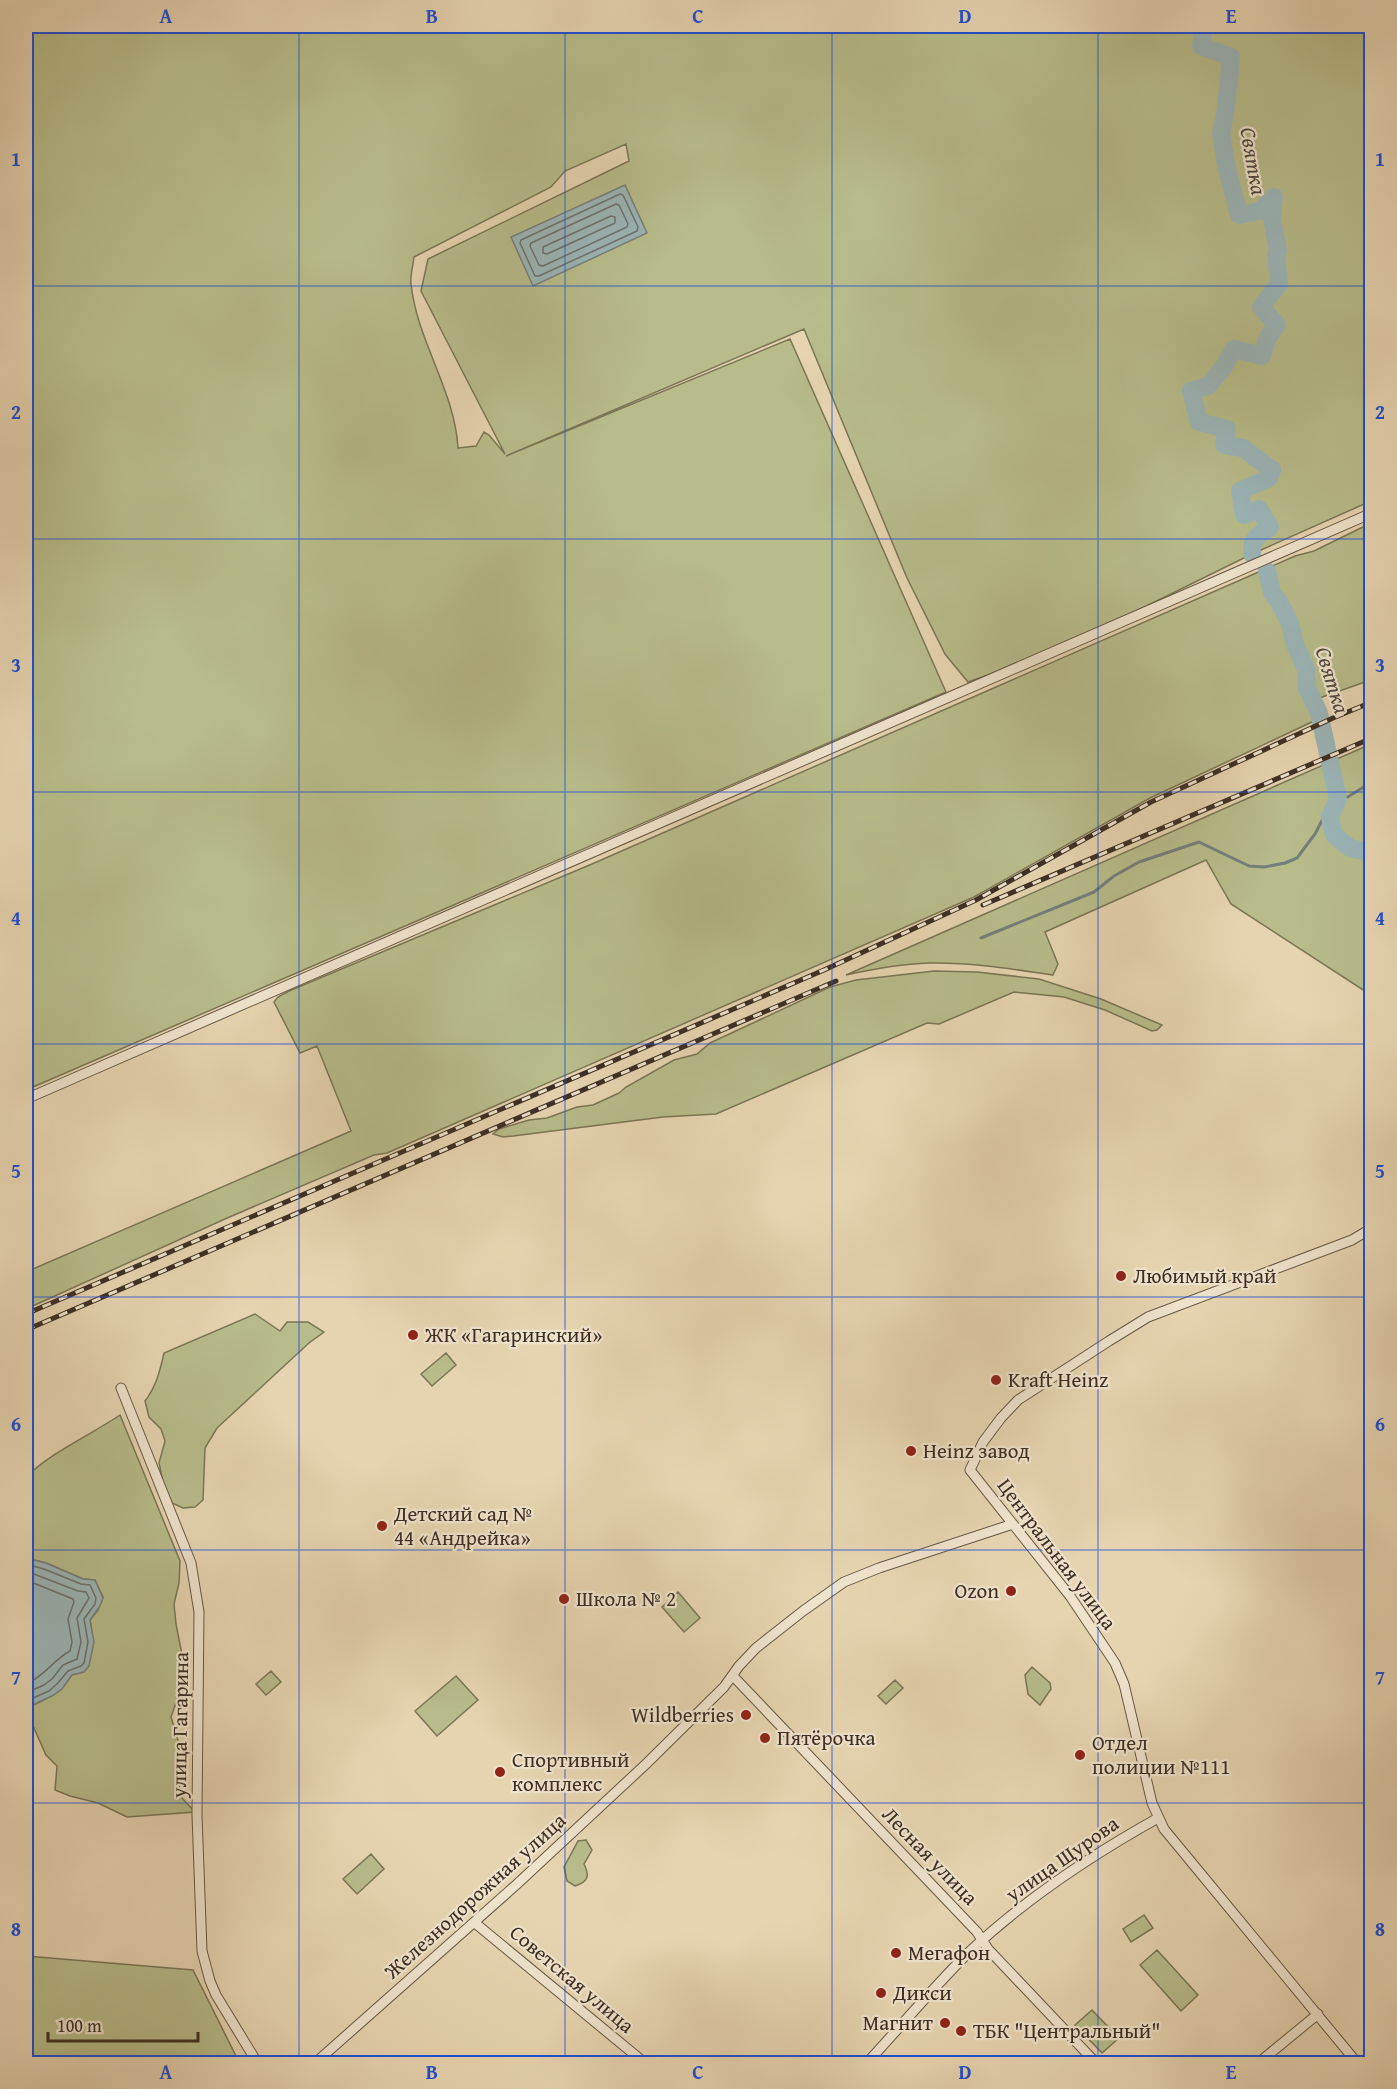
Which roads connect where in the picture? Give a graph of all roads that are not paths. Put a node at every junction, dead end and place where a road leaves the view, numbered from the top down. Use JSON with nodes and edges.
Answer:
{"nodes":[{"id":1,"x":1371,"y":513,"type":"edge"},
{"id":2,"x":26,"y":1099,"type":"edge"},
{"id":3,"x":1371,"y":1228,"type":"edge"},
{"id":4,"x":121,"y":1388,"type":"dead end"},
{"id":5,"x":1013,"y":1524,"type":"junction"},
{"id":6,"x":733,"y":1676,"type":"junction"},
{"id":7,"x":1158,"y":1818,"type":"junction"},
{"id":8,"x":475,"y":1923,"type":"junction"},
{"id":9,"x":983,"y":1941,"type":"junction"},
{"id":10,"x":1318,"y":2014,"type":"junction"},
{"id":11,"x":258,"y":2064,"type":"edge"},
{"id":12,"x":314,"y":2064,"type":"edge"},
{"id":13,"x":646,"y":2064,"type":"edge"},
{"id":14,"x":866,"y":2064,"type":"edge"},
{"id":15,"x":1097,"y":2064,"type":"edge"},
{"id":16,"x":1257,"y":2064,"type":"edge"},
{"id":17,"x":1358,"y":2064,"type":"edge"}],
"edges":[{"from":1,"to":2,"type":"street"},
{"from":3,"to":5,"type":"street","name":"Центральная улица"},
{"from":4,"to":11,"type":"street","name":"улица Гагарина"},
{"from":5,"to":6,"type":"street","name":"Железнодорожная улица"},
{"from":5,"to":7,"type":"street","name":"Центральная улица"},
{"from":6,"to":8,"type":"street","name":"Железнодорожная улица"},
{"from":6,"to":9,"type":"street","name":"Лесная улица"},
{"from":7,"to":9,"type":"street","name":"улица Щурова"},
{"from":7,"to":10,"type":"street","name":"Центральная улица"},
{"from":8,"to":12,"type":"street","name":"Железнодорожная улица"},
{"from":8,"to":13,"type":"street","name":"Советская улица"},
{"from":9,"to":14,"type":"street","name":"улица Щурова"},
{"from":9,"to":15,"type":"street","name":"Лесная улица"},
{"from":10,"to":16,"type":"street"},
{"from":10,"to":17,"type":"street","name":"Центральная улица"}]}
